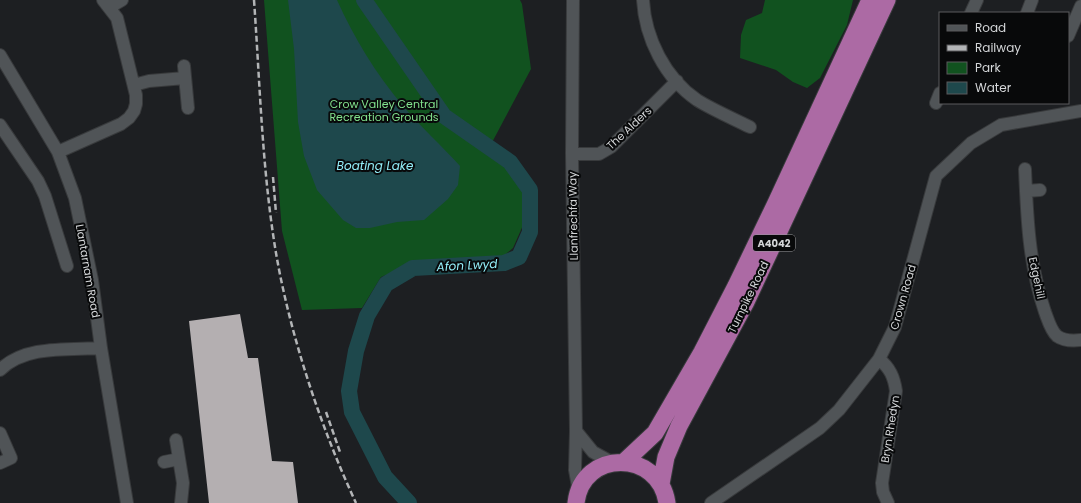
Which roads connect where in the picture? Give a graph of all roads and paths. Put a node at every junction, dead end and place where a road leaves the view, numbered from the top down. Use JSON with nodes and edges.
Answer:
{"nodes":[{"id":1,"x":122,"y":0,"type":"edge"},
{"id":2,"x":573,"y":0,"type":"edge"},
{"id":3,"x":643,"y":0,"type":"edge"},
{"id":4,"x":870,"y":0,"type":"edge"},
{"id":5,"x":887,"y":0,"type":"edge"},
{"id":6,"x":977,"y":0,"type":"edge"},
{"id":7,"x":1032,"y":0,"type":"edge"},
{"id":8,"x":106,"y":4,"type":"edge"},
{"id":9,"x":1081,"y":6,"type":"edge"},
{"id":10,"x":971,"y":12,"type":"edge"},
{"id":11,"x":1027,"y":12,"type":"edge"},
{"id":12,"x":1069,"y":34,"type":"edge"},
{"id":13,"x":0,"y":56,"type":"edge"},
{"id":14,"x":677,"y":81,"type":"junction"},
{"id":15,"x":134,"y":85,"type":"junction"},
{"id":16,"x":188,"y":108,"type":"dead end"},
{"id":17,"x":1081,"y":111,"type":"edge"},
{"id":18,"x":0,"y":125,"type":"edge"},
{"id":19,"x":750,"y":126,"type":"dead end"},
{"id":20,"x":58,"y":152,"type":"junction"},
{"id":21,"x":572,"y":154,"type":"junction"},
{"id":22,"x":1025,"y":169,"type":"dead end"},
{"id":23,"x":1040,"y":190,"type":"dead end"},
{"id":24,"x":1026,"y":191,"type":"junction"},
{"id":25,"x":67,"y":266,"type":"dead end"},
{"id":26,"x":1081,"y":340,"type":"edge"},
{"id":27,"x":101,"y":348,"type":"junction"},
{"id":28,"x":879,"y":359,"type":"junction"},
{"id":29,"x":0,"y":370,"type":"edge"},
{"id":30,"x":576,"y":431,"type":"junction"},
{"id":31,"x":0,"y":433,"type":"edge"},
{"id":32,"x":176,"y":440,"type":"dead end"},
{"id":33,"x":179,"y":459,"type":"junction"},
{"id":34,"x":0,"y":462,"type":"edge"},
{"id":35,"x":164,"y":462,"type":"dead end"},
{"id":36,"x":619,"y":462,"type":"junction"},
{"id":37,"x":661,"y":484,"type":"junction"},
{"id":38,"x":577,"y":498,"type":"edge"},
{"id":39,"x":127,"y":503,"type":"edge"},
{"id":40,"x":181,"y":503,"type":"edge"},
{"id":41,"x":667,"y":503,"type":"edge"},
{"id":42,"x":711,"y":503,"type":"edge"},
{"id":43,"x":888,"y":503,"type":"edge"}],
"edges":[{"from":1,"to":8,"type":"street"},
{"from":2,"to":21,"type":"street","name":"Llanfrechfa Way"},
{"from":3,"to":14,"type":"street"},
{"from":4,"to":36,"type":"highway","name":"Turnpike Road","number":"A4042"},
{"from":5,"to":37,"type":"highway","name":"Turnpike Road","number":"A4042"},
{"from":6,"to":10,"type":"street"},
{"from":7,"to":11,"type":"street"},
{"from":8,"to":15,"type":"street"},
{"from":9,"to":12,"type":"street"},
{"from":13,"to":20,"type":"street","name":"Llantarnam Road"},
{"from":14,"to":19,"type":"street"},
{"from":14,"to":21,"type":"street","name":"The Alders"},
{"from":15,"to":16,"type":"street"},
{"from":15,"to":20,"type":"street"},
{"from":17,"to":28,"type":"street","name":"Crown Road"},
{"from":18,"to":25,"type":"street"},
{"from":20,"to":27,"type":"street","name":"Llantarnam Road"},
{"from":21,"to":30,"type":"street","name":"Llanfrechfa Way"},
{"from":22,"to":24,"type":"street","name":"Edgehill"},
{"from":23,"to":24,"type":"street"},
{"from":24,"to":26,"type":"street","name":"Edgehill"},
{"from":27,"to":29,"type":"street"},
{"from":27,"to":39,"type":"street","name":"Llantarnam Road"},
{"from":28,"to":42,"type":"street","name":"Crown Road"},
{"from":28,"to":43,"type":"street","name":"Bryn Rhedyn"},
{"from":30,"to":36,"type":"street"},
{"from":30,"to":38,"type":"street","name":"Llanfrechfa Way"},
{"from":31,"to":34,"type":"street"},
{"from":32,"to":33,"type":"street"},
{"from":33,"to":35,"type":"street"},
{"from":33,"to":40,"type":"street"},
{"from":36,"to":37,"type":"highway"},
{"from":36,"to":38,"type":"highway","name":"Turnpike Road"},
{"from":37,"to":41,"type":"highway"}]}
